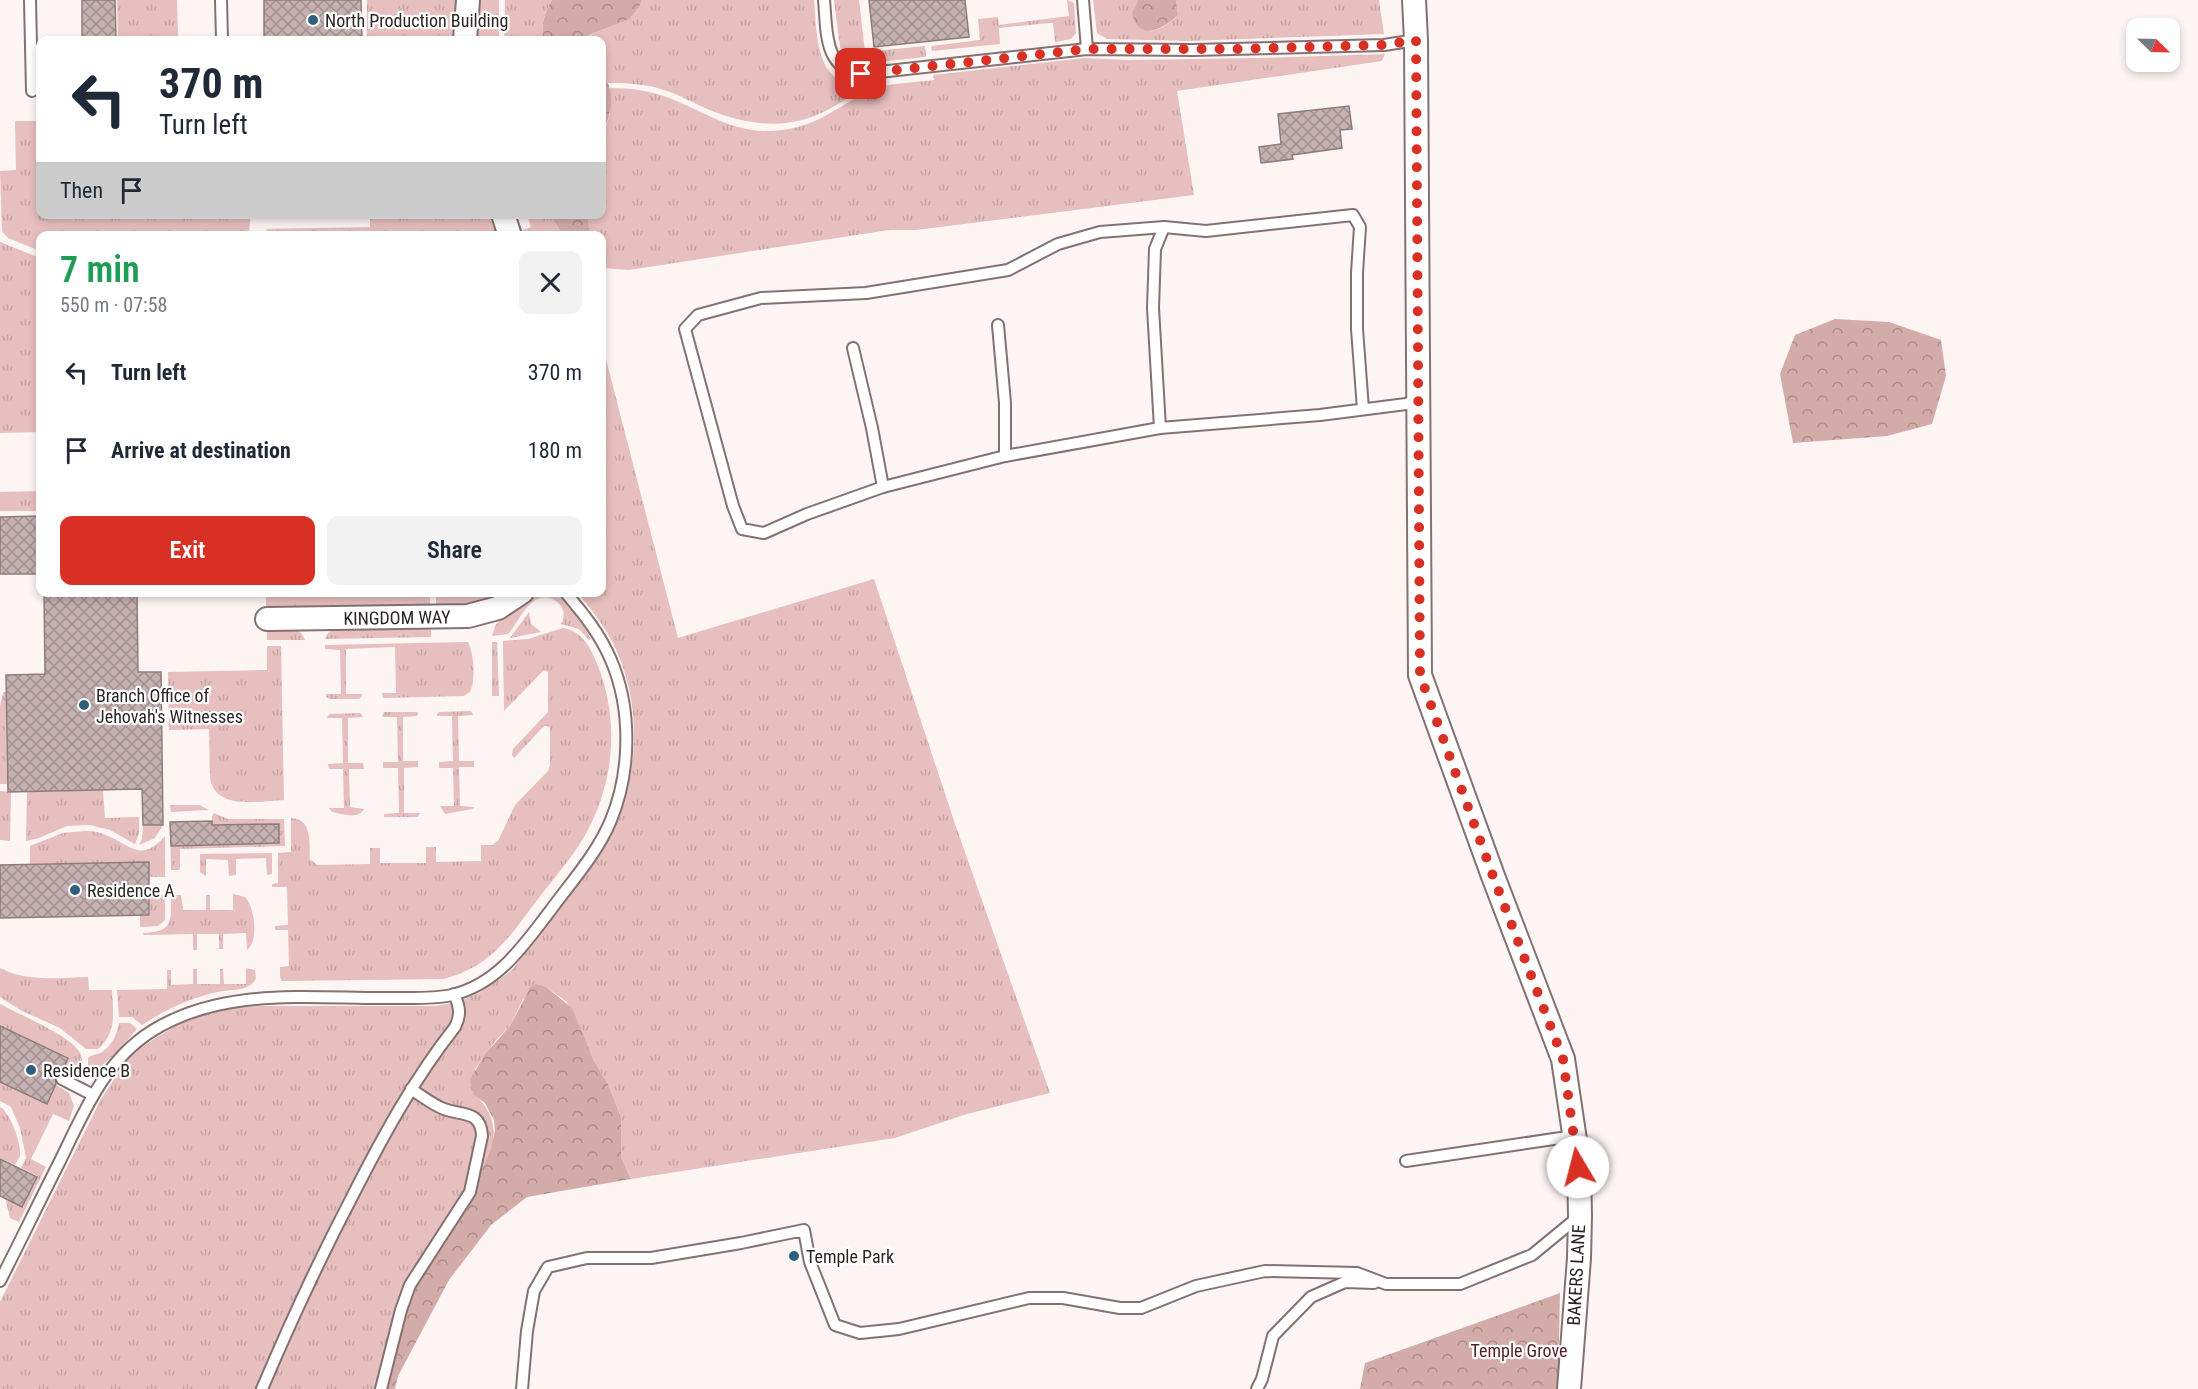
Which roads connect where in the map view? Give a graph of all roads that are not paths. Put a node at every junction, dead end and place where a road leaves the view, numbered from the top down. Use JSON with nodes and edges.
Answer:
{"nodes":[{"id":1,"x":30,"y":0,"type":"edge"},
{"id":2,"x":222,"y":0,"type":"edge"},
{"id":3,"x":468,"y":0,"type":"edge"},
{"id":4,"x":824,"y":0,"type":"edge"},
{"id":5,"x":1083,"y":0,"type":"edge"},
{"id":6,"x":1414,"y":0,"type":"edge"},
{"id":7,"x":222,"y":36,"type":"edge"},
{"id":8,"x":465,"y":36,"type":"edge"},
{"id":9,"x":1416,"y":40,"type":"junction"},
{"id":10,"x":1087,"y":49,"type":"junction"},
{"id":11,"x":32,"y":91,"type":"dead end"},
{"id":12,"x":1164,"y":227,"type":"junction"},
{"id":13,"x":998,"y":325,"type":"dead end"},
{"id":14,"x":853,"y":348,"type":"dead end"},
{"id":15,"x":1418,"y":400,"type":"junction"},
{"id":16,"x":1363,"y":409,"type":"junction"},
{"id":17,"x":1160,"y":428,"type":"junction"},
{"id":18,"x":1005,"y":456,"type":"junction"},
{"id":19,"x":883,"y":487,"type":"junction"},
{"id":20,"x":514,"y":597,"type":"edge"},
{"id":21,"x":569,"y":597,"type":"edge"},
{"id":22,"x":267,"y":620,"type":"dead end"},
{"id":23,"x":454,"y":994,"type":"junction"},
{"id":24,"x":62,"y":1079,"type":"dead end"},
{"id":25,"x":411,"y":1089,"type":"junction"},
{"id":26,"x":93,"y":1095,"type":"junction"},
{"id":27,"x":1574,"y":1136,"type":"junction"},
{"id":28,"x":1406,"y":1161,"type":"dead end"},
{"id":29,"x":1580,"y":1216,"type":"junction"},
{"id":30,"x":0,"y":1281,"type":"edge"},
{"id":31,"x":1386,"y":1284,"type":"junction"},
{"id":32,"x":262,"y":1389,"type":"edge"},
{"id":33,"x":381,"y":1389,"type":"edge"},
{"id":34,"x":522,"y":1389,"type":"edge"},
{"id":35,"x":1257,"y":1389,"type":"edge"},
{"id":36,"x":1569,"y":1389,"type":"edge"}],
"edges":[{"from":1,"to":11,"type":"lane"},
{"from":2,"to":7,"type":"lane"},
{"from":3,"to":8,"type":"street"},
{"from":4,"to":10,"type":"lane"},
{"from":5,"to":10,"type":"lane"},
{"from":6,"to":9,"type":"street","name":"BAKERS LANE"},
{"from":9,"to":10,"type":"lane"},
{"from":9,"to":15,"type":"street","name":"BAKERS LANE"},
{"from":12,"to":16,"type":"lane"},
{"from":12,"to":17,"type":"lane"},
{"from":12,"to":19,"type":"lane"},
{"from":13,"to":18,"type":"lane"},
{"from":14,"to":19,"type":"lane"},
{"from":15,"to":16,"type":"lane"},
{"from":15,"to":27,"type":"street","name":"BAKERS LANE"},
{"from":16,"to":17,"type":"lane"},
{"from":17,"to":18,"type":"lane"},
{"from":18,"to":19,"type":"lane"},
{"from":20,"to":22,"type":"street","name":"KINGDOM WAY"},
{"from":21,"to":23,"type":"lane"},
{"from":23,"to":25,"type":"lane"},
{"from":23,"to":26,"type":"lane"},
{"from":24,"to":26,"type":"lane"},
{"from":25,"to":32,"type":"lane"},
{"from":25,"to":33,"type":"lane"},
{"from":26,"to":30,"type":"lane"},
{"from":27,"to":28,"type":"lane"},
{"from":27,"to":29,"type":"street","name":"BAKERS LANE"},
{"from":29,"to":31,"type":"lane"},
{"from":29,"to":36,"type":"street","name":"BAKERS LANE"},
{"from":31,"to":34,"type":"lane"},
{"from":31,"to":35,"type":"lane"}]}
